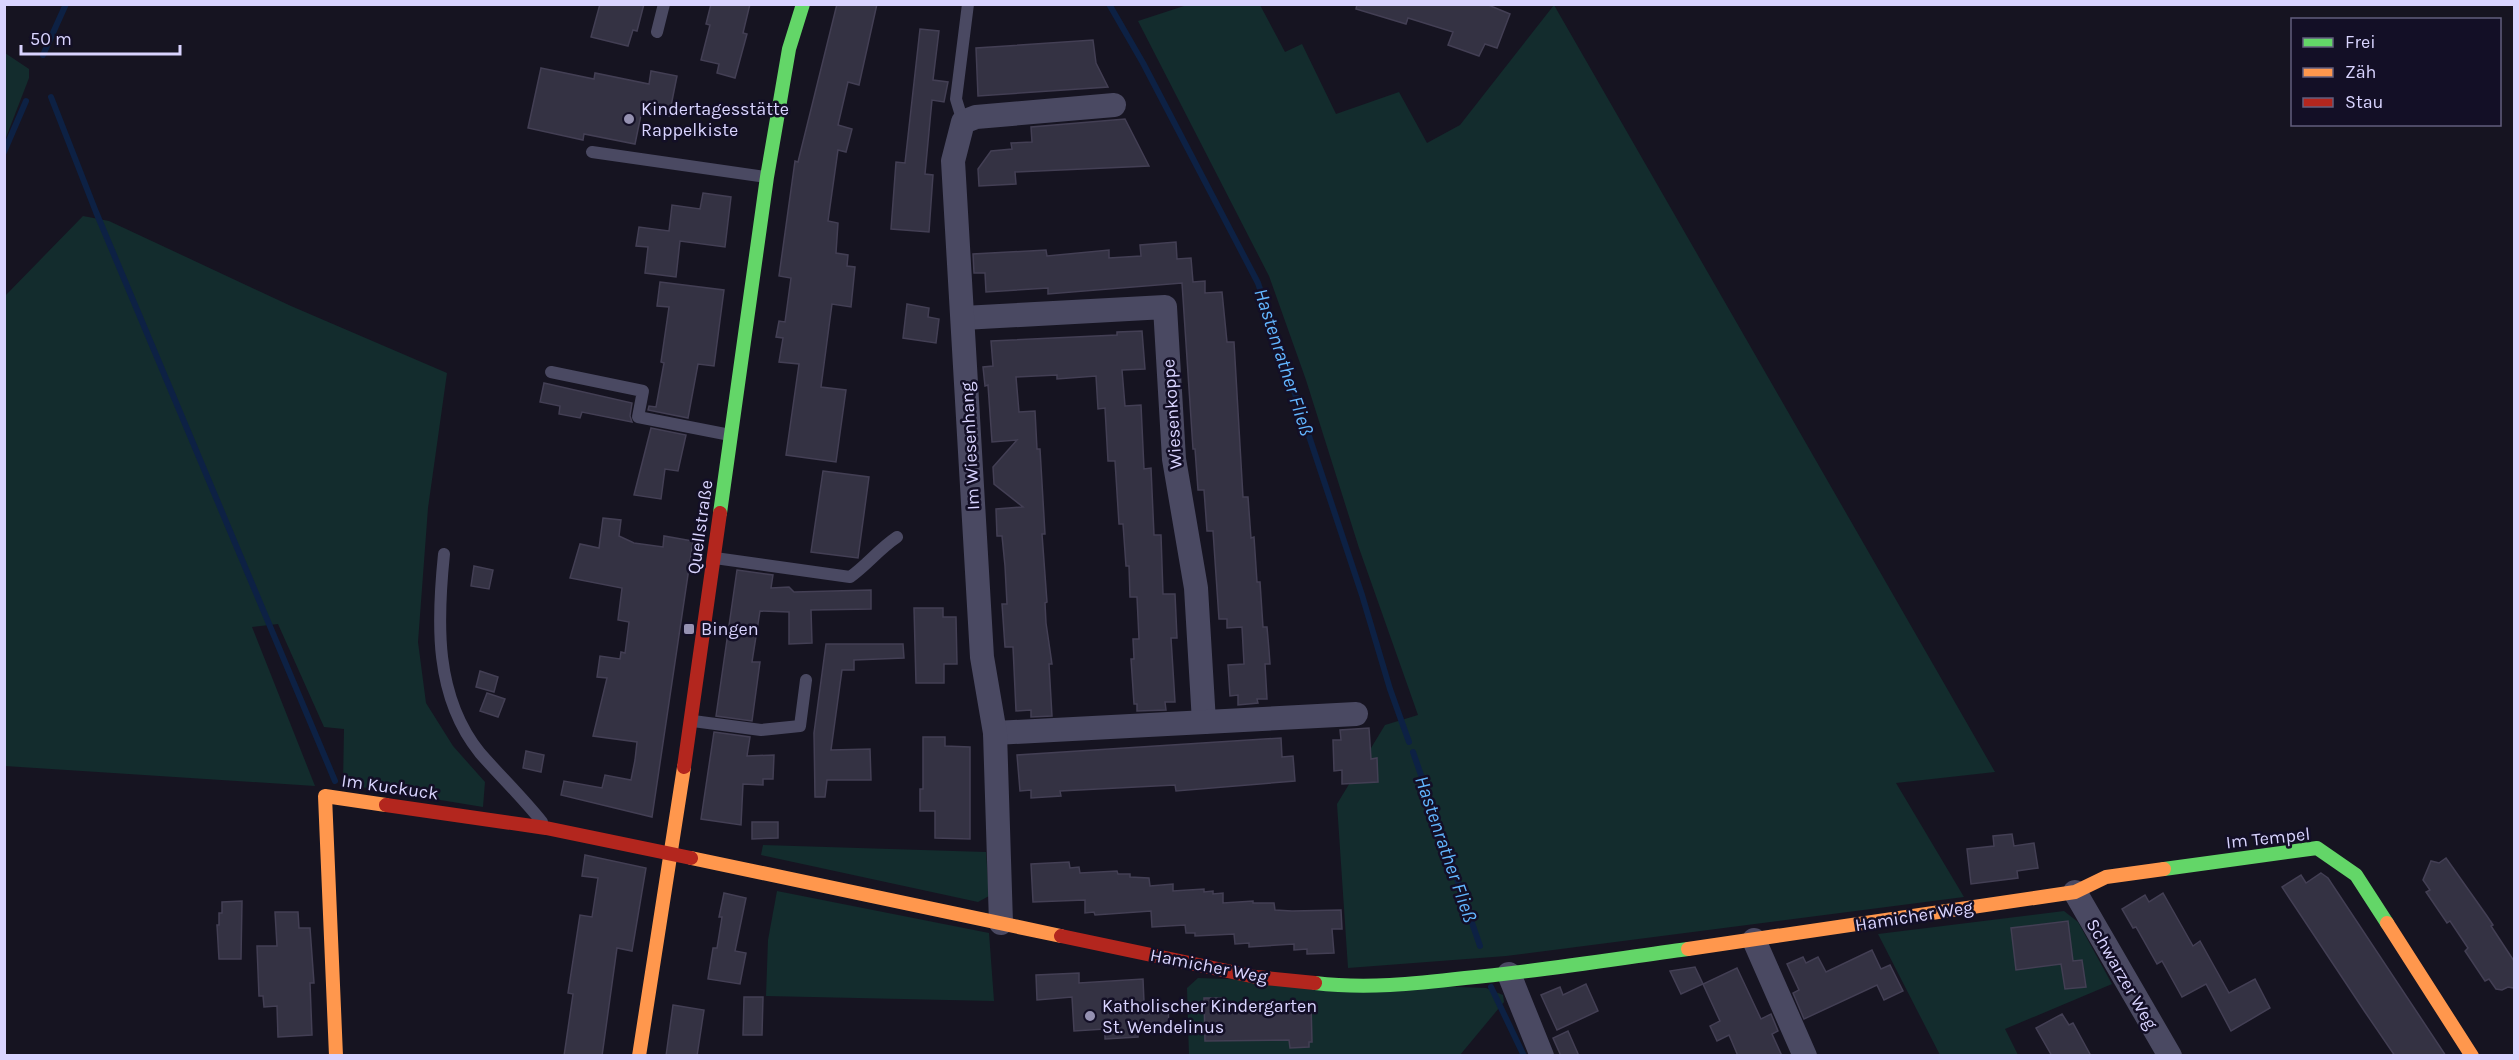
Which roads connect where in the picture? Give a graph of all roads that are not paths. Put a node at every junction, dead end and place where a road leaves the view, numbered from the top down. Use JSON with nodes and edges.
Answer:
{"nodes":[{"id":1,"x":664,"y":4,"type":"edge"},
{"id":2,"x":803,"y":4,"type":"edge"},
{"id":3,"x":968,"y":4,"type":"edge"},
{"id":4,"x":657,"y":32,"type":"dead end"},
{"id":5,"x":1114,"y":105,"type":"dead end"},
{"id":6,"x":963,"y":122,"type":"junction"},
{"id":7,"x":592,"y":152,"type":"dead end"},
{"id":8,"x":767,"y":177,"type":"junction"},
{"id":9,"x":963,"y":318,"type":"junction"},
{"id":10,"x":551,"y":372,"type":"dead end"},
{"id":11,"x":731,"y":436,"type":"junction"},
{"id":12,"x":897,"y":537,"type":"dead end"},
{"id":13,"x":444,"y":554,"type":"dead end"},
{"id":14,"x":713,"y":558,"type":"junction"},
{"id":15,"x":806,"y":680,"type":"dead end"},
{"id":16,"x":1356,"y":714,"type":"dead end"},
{"id":17,"x":691,"y":721,"type":"junction"},
{"id":18,"x":1204,"y":722,"type":"junction"},
{"id":19,"x":995,"y":734,"type":"junction"},
{"id":20,"x":546,"y":828,"type":"junction"},
{"id":21,"x":671,"y":853,"type":"junction"},
{"id":22,"x":2075,"y":892,"type":"junction"},
{"id":23,"x":1001,"y":923,"type":"junction"},
{"id":24,"x":1754,"y":940,"type":"junction"},
{"id":25,"x":1509,"y":974,"type":"junction"},
{"id":26,"x":336,"y":1056,"type":"edge"},
{"id":27,"x":639,"y":1056,"type":"edge"},
{"id":28,"x":1542,"y":1056,"type":"edge"},
{"id":29,"x":1805,"y":1056,"type":"edge"},
{"id":30,"x":2170,"y":1056,"type":"edge"},
{"id":31,"x":2472,"y":1056,"type":"edge"}],
"edges":[{"from":1,"to":4,"type":"lane"},
{"from":2,"to":8,"type":"street","name":"Quellstraße"},
{"from":3,"to":6,"type":"lane"},
{"from":5,"to":6,"type":"street"},
{"from":6,"to":9,"type":"street","name":"Im Wiesenhang"},
{"from":7,"to":8,"type":"lane"},
{"from":8,"to":11,"type":"street","name":"Quellstraße"},
{"from":9,"to":18,"type":"street","name":"Wiesenkoppe"},
{"from":9,"to":19,"type":"street","name":"Im Wiesenhang"},
{"from":10,"to":11,"type":"lane"},
{"from":11,"to":14,"type":"street","name":"Quellstraße"},
{"from":12,"to":14,"type":"lane"},
{"from":13,"to":20,"type":"lane"},
{"from":14,"to":17,"type":"street","name":"Quellstraße"},
{"from":15,"to":17,"type":"lane"},
{"from":16,"to":18,"type":"street"},
{"from":17,"to":21,"type":"street","name":"Quellstraße"},
{"from":18,"to":19,"type":"street"},
{"from":19,"to":23,"type":"street","name":"Im Wiesenhang"},
{"from":20,"to":21,"type":"street","name":"Im Kuckuck"},
{"from":20,"to":26,"type":"street","name":"Im Kuckuck"},
{"from":21,"to":23,"type":"street","name":"Hamicher Weg"},
{"from":21,"to":27,"type":"street","name":"Quellstraße"},
{"from":22,"to":24,"type":"street","name":"Hamicher Weg"},
{"from":22,"to":30,"type":"street","name":"Schwarzer Weg"},
{"from":22,"to":31,"type":"street","name":"Im Tempel"},
{"from":23,"to":25,"type":"street","name":"Hamicher Weg"},
{"from":24,"to":25,"type":"street","name":"Hamicher Weg"},
{"from":24,"to":29,"type":"street"},
{"from":25,"to":28,"type":"street"}]}
